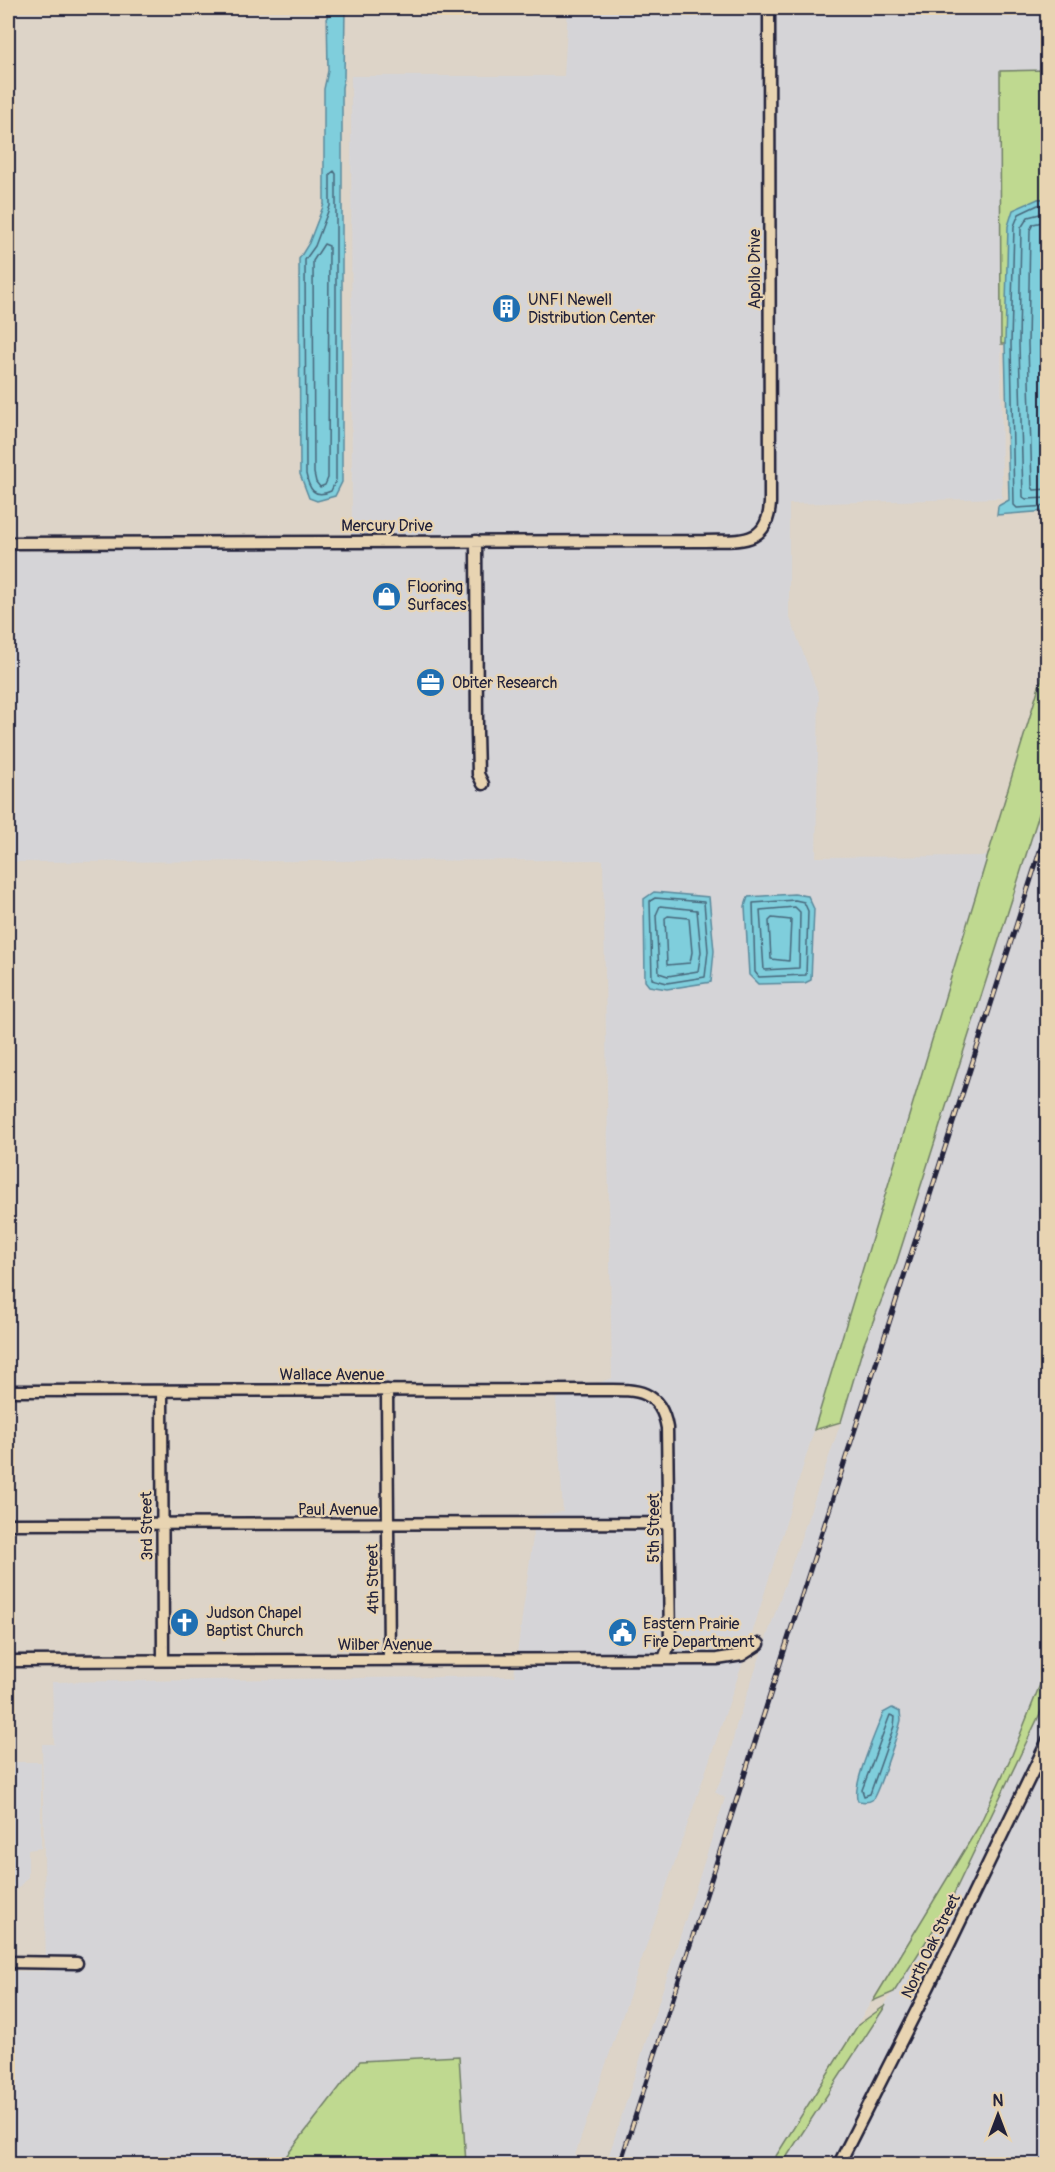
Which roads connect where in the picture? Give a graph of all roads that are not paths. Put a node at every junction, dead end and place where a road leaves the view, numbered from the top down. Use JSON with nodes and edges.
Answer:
{"nodes":[{"id":1,"x":769,"y":8,"type":"edge"},
{"id":2,"x":765,"y":529,"type":"joint"},
{"id":3,"x":476,"y":541,"type":"junction"},
{"id":4,"x":8,"y":543,"type":"edge"},
{"id":5,"x":483,"y":784,"type":"dead end"},
{"id":6,"x":162,"y":1390,"type":"junction"},
{"id":7,"x":387,"y":1390,"type":"junction"},
{"id":8,"x":8,"y":1391,"type":"edge"},
{"id":9,"x":654,"y":1399,"type":"joint"},
{"id":10,"x":668,"y":1523,"type":"junction"},
{"id":11,"x":8,"y":1524,"type":"edge"},
{"id":12,"x":162,"y":1524,"type":"junction"},
{"id":13,"x":387,"y":1525,"type":"junction"},
{"id":14,"x":759,"y":1644,"type":"dead end"},
{"id":15,"x":664,"y":1659,"type":"junction"},
{"id":16,"x":163,"y":1660,"type":"junction"},
{"id":17,"x":389,"y":1660,"type":"junction"},
{"id":18,"x":8,"y":1661,"type":"edge"},
{"id":19,"x":1047,"y":1740,"type":"edge"},
{"id":20,"x":8,"y":1962,"type":"edge"},
{"id":21,"x":77,"y":1962,"type":"dead end"},
{"id":22,"x":839,"y":2164,"type":"edge"}],
"edges":[{"from":1,"to":2,"type":"street","name":"Apollo Drive"},
{"from":2,"to":3,"type":"street","name":"Mercury Drive"},
{"from":3,"to":4,"type":"street","name":"Mercury Drive"},
{"from":3,"to":5,"type":"street"},
{"from":6,"to":7,"type":"street","name":"Wallace Avenue"},
{"from":6,"to":8,"type":"street","name":"Wallace Avenue"},
{"from":6,"to":12,"type":"street","name":"3rd Street"},
{"from":7,"to":9,"type":"street","name":"Wallace Avenue"},
{"from":7,"to":13,"type":"street","name":"4th Street"},
{"from":9,"to":10,"type":"street","name":"5th Street"},
{"from":10,"to":13,"type":"street","name":"Paul Avenue"},
{"from":10,"to":15,"type":"street","name":"5th Street"},
{"from":11,"to":12,"type":"street","name":"Paul Avenue"},
{"from":12,"to":13,"type":"street","name":"Paul Avenue"},
{"from":12,"to":16,"type":"street","name":"3rd Street"},
{"from":13,"to":17,"type":"street","name":"4th Street"},
{"from":14,"to":15,"type":"street","name":"Wilber Avenue"},
{"from":15,"to":17,"type":"street","name":"Wilber Avenue"},
{"from":16,"to":17,"type":"street","name":"Wilber Avenue"},
{"from":16,"to":18,"type":"street","name":"Wilber Avenue"},
{"from":19,"to":22,"type":"street","name":"North Oak Street"},
{"from":20,"to":21,"type":"street"}]}
